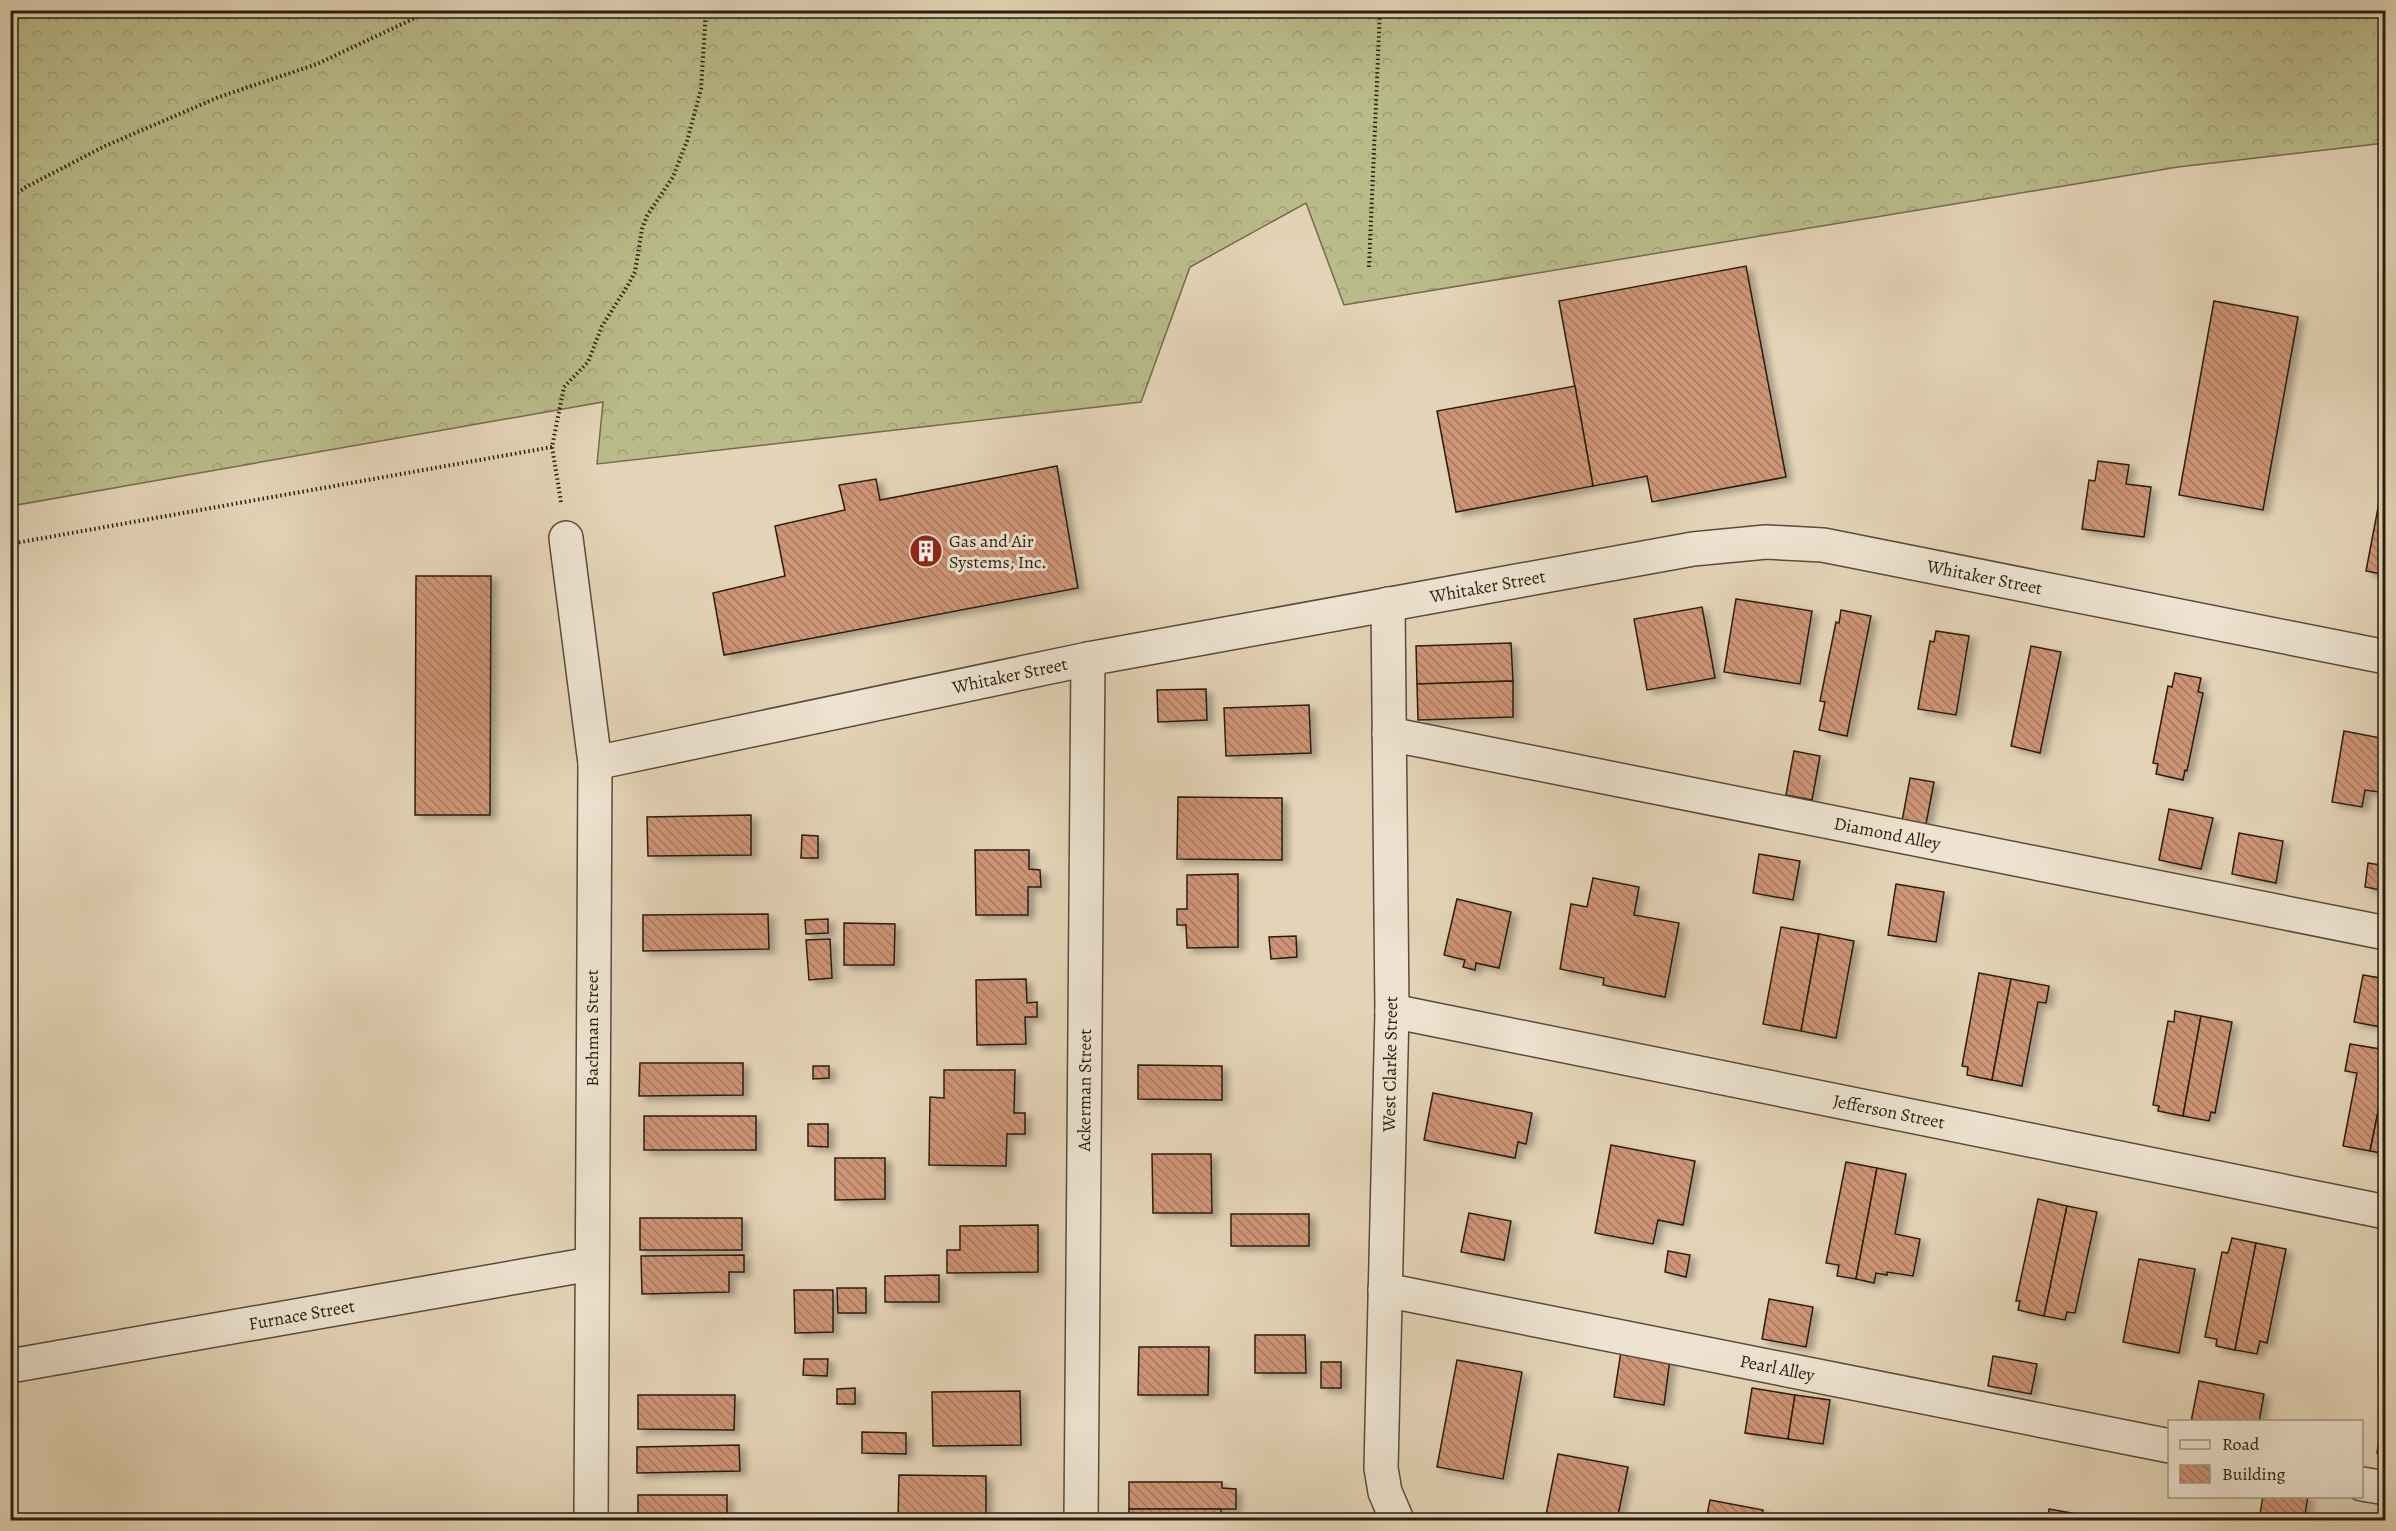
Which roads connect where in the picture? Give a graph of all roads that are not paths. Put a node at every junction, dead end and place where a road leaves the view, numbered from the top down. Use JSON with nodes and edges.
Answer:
{"nodes":[{"id":1,"x":566,"y":538,"type":"road end"},
{"id":2,"x":1388,"y":604,"type":"junction"},
{"id":3,"x":2385,"y":657,"type":"edge"},
{"id":4,"x":1088,"y":659,"type":"junction"},
{"id":5,"x":1389,"y":734,"type":"junction"},
{"id":6,"x":595,"y":763,"type":"junction"},
{"id":7,"x":2385,"y":933,"type":"edge"},
{"id":8,"x":1392,"y":1011,"type":"junction"},
{"id":9,"x":2385,"y":1212,"type":"edge"},
{"id":10,"x":591,"y":1264,"type":"junction"},
{"id":11,"x":1385,"y":1290,"type":"junction"},
{"id":12,"x":10,"y":1366,"type":"edge"},
{"id":13,"x":2168,"y":1446,"type":"edge"},
{"id":14,"x":2363,"y":1484,"type":"edge"},
{"id":15,"x":2385,"y":1488,"type":"edge"},
{"id":16,"x":591,"y":1521,"type":"edge"},
{"id":17,"x":1081,"y":1521,"type":"edge"},
{"id":18,"x":1397,"y":1521,"type":"edge"}],
"edges":[{"from":1,"to":6,"type":"street","name":"Bachman Street"},
{"from":2,"to":3,"type":"street","name":"Whitaker Street"},
{"from":2,"to":4,"type":"street","name":"Whitaker Street"},
{"from":2,"to":5,"type":"street","name":"West Clarke Street"},
{"from":4,"to":6,"type":"street","name":"Whitaker Street"},
{"from":4,"to":17,"type":"street","name":"Ackerman Street"},
{"from":5,"to":7,"type":"street","name":"Diamond Alley"},
{"from":5,"to":8,"type":"street","name":"West Clarke Street"},
{"from":6,"to":10,"type":"street","name":"Bachman Street"},
{"from":8,"to":9,"type":"street","name":"Jefferson Street"},
{"from":8,"to":11,"type":"street","name":"West Clarke Street"},
{"from":10,"to":12,"type":"street","name":"Furnace Street"},
{"from":10,"to":16,"type":"street","name":"Bachman Street"},
{"from":11,"to":13,"type":"street","name":"Pearl Alley"},
{"from":11,"to":18,"type":"street","name":"West Clarke Street"},
{"from":14,"to":15,"type":"street"}]}
